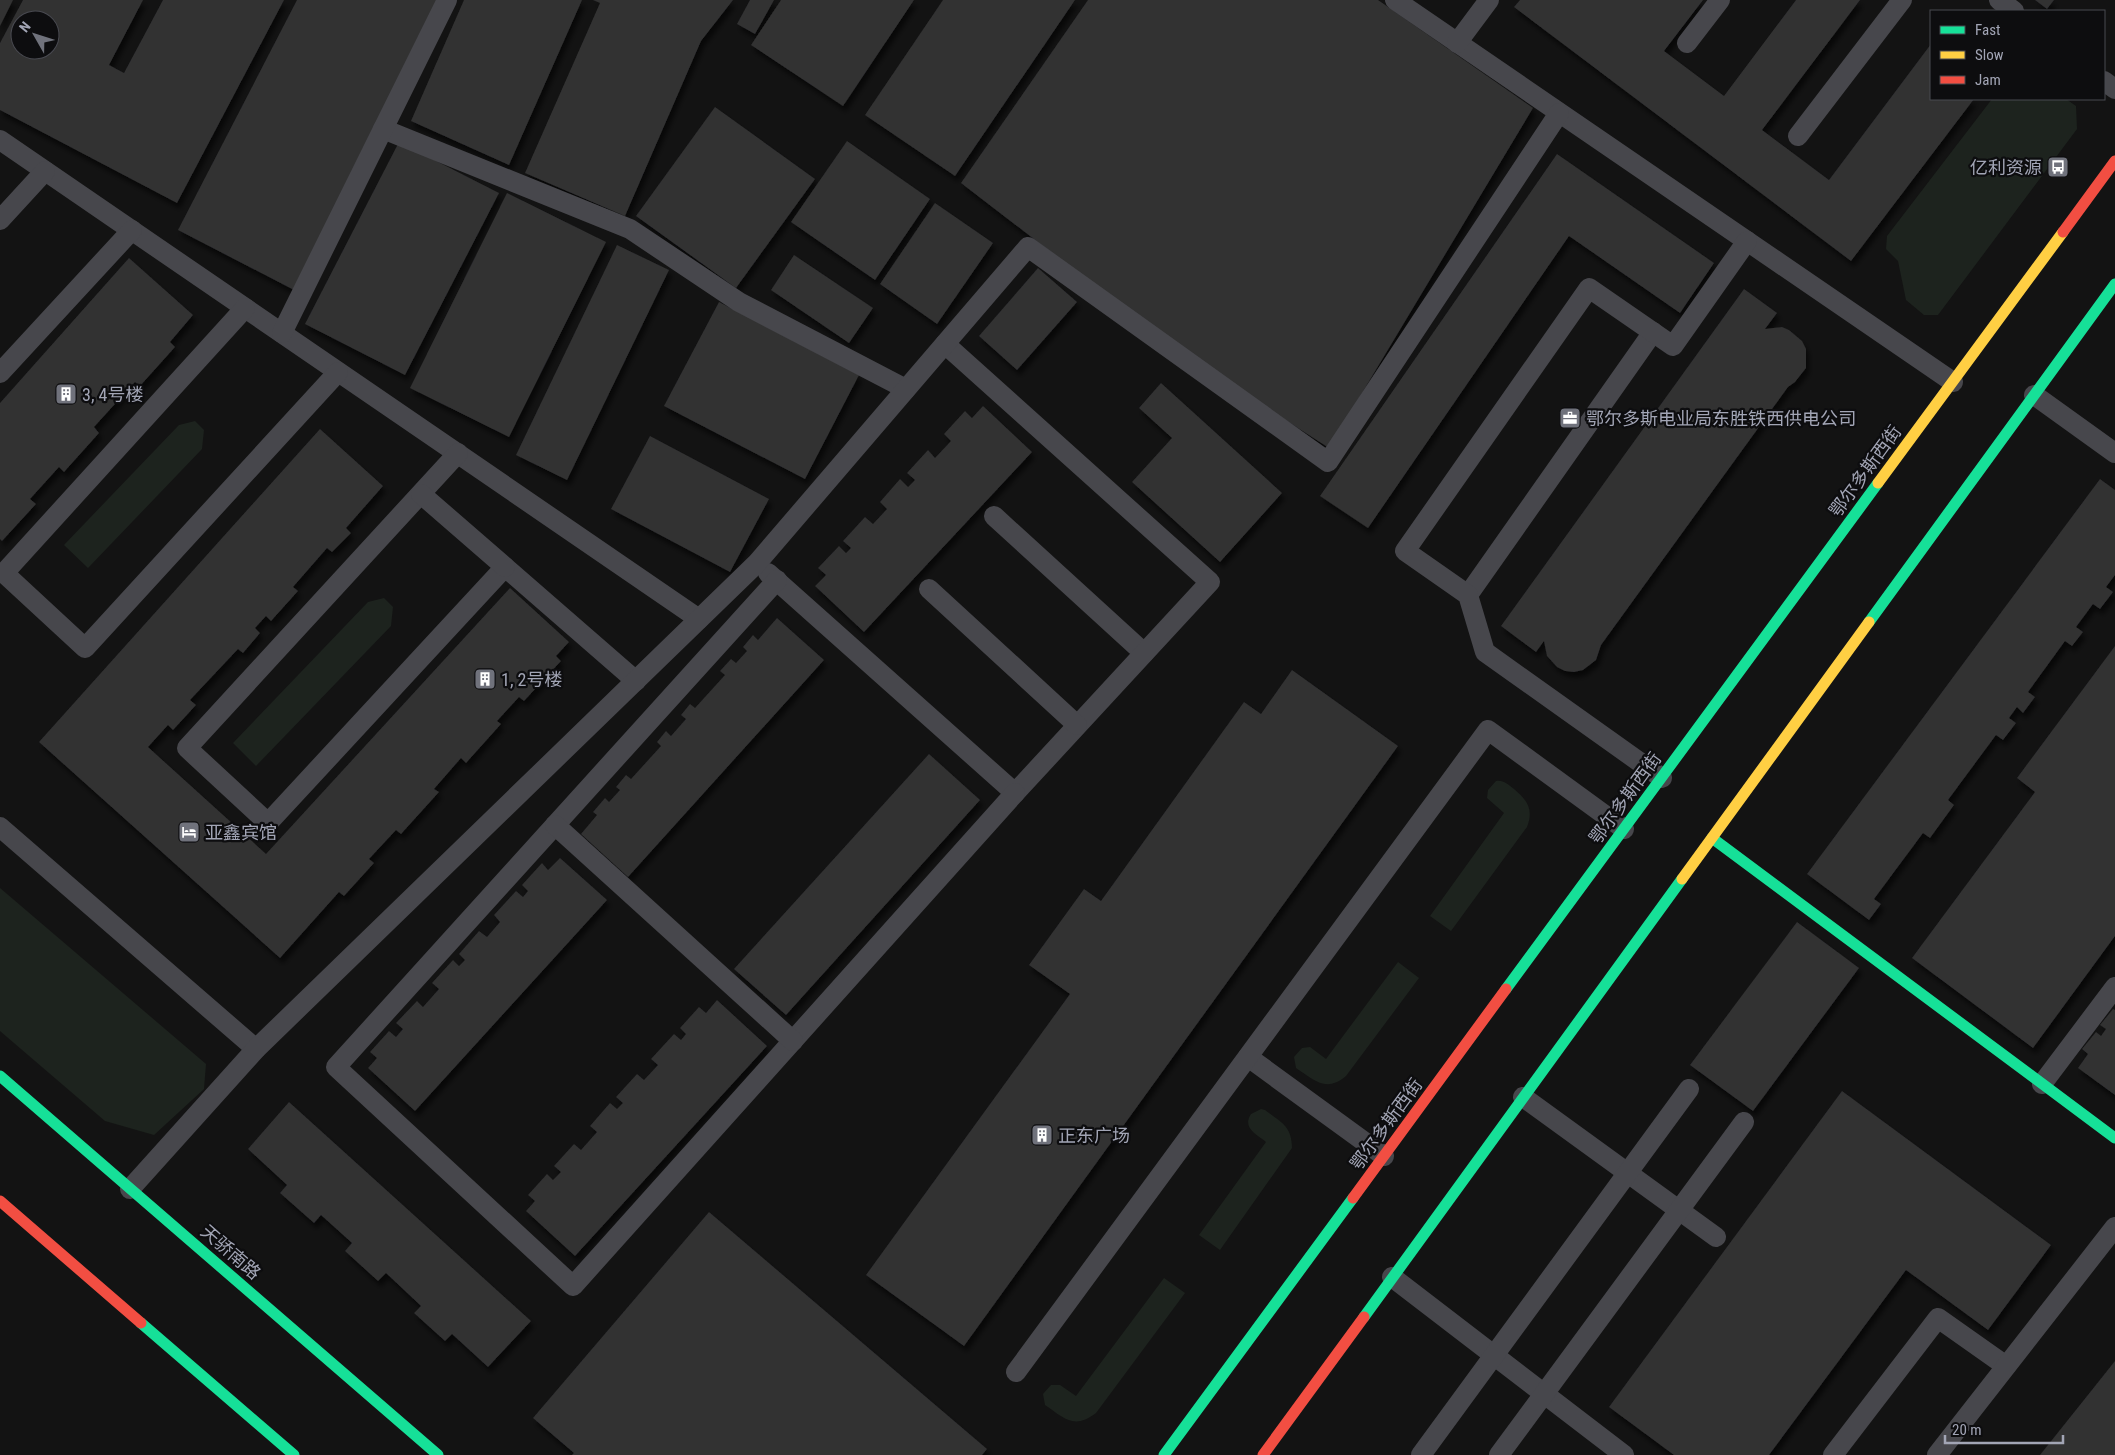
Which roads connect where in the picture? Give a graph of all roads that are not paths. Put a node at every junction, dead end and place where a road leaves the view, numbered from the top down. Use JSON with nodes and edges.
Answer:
{"nodes":[{"id":1,"x":447,"y":0,"type":"edge"},
{"id":2,"x":1395,"y":0,"type":"edge"},
{"id":3,"x":1489,"y":0,"type":"edge"},
{"id":4,"x":1720,"y":0,"type":"edge"},
{"id":5,"x":1902,"y":0,"type":"edge"},
{"id":6,"x":1999,"y":0,"type":"edge"},
{"id":7,"x":2013,"y":10,"type":"edge"},
{"id":8,"x":1457,"y":42,"type":"junction"},
{"id":9,"x":1687,"y":43,"type":"dead end"},
{"id":10,"x":1560,"y":113,"type":"junction"},
{"id":11,"x":383,"y":129,"type":"junction"},
{"id":12,"x":1798,"y":136,"type":"dead end"},
{"id":13,"x":0,"y":140,"type":"edge"},
{"id":14,"x":2115,"y":161,"type":"edge"},
{"id":15,"x":46,"y":171,"type":"junction"},
{"id":16,"x":0,"y":220,"type":"edge"},
{"id":17,"x":132,"y":230,"type":"junction"},
{"id":18,"x":1747,"y":241,"type":"junction"},
{"id":19,"x":2115,"y":284,"type":"edge"},
{"id":20,"x":245,"y":308,"type":"junction"},
{"id":21,"x":1653,"y":332,"type":"junction"},
{"id":22,"x":282,"y":333,"type":"junction"},
{"id":23,"x":945,"y":344,"type":"junction"},
{"id":24,"x":338,"y":372,"type":"junction"},
{"id":25,"x":0,"y":373,"type":"edge"},
{"id":26,"x":1953,"y":382,"type":"junction"},
{"id":27,"x":906,"y":389,"type":"junction"},
{"id":28,"x":2034,"y":395,"type":"junction"},
{"id":29,"x":458,"y":453,"type":"junction"},
{"id":30,"x":2115,"y":453,"type":"edge"},
{"id":31,"x":421,"y":494,"type":"junction"},
{"id":32,"x":994,"y":516,"type":"dead end"},
{"id":33,"x":757,"y":563,"type":"junction"},
{"id":34,"x":505,"y":567,"type":"junction"},
{"id":35,"x":777,"y":580,"type":"junction"},
{"id":36,"x":929,"y":589,"type":"dead end"},
{"id":37,"x":1468,"y":595,"type":"junction"},
{"id":38,"x":699,"y":619,"type":"junction"},
{"id":39,"x":1144,"y":652,"type":"junction"},
{"id":40,"x":636,"y":681,"type":"junction"},
{"id":41,"x":1077,"y":725,"type":"junction"},
{"id":42,"x":1662,"y":778,"type":"junction"},
{"id":43,"x":1015,"y":793,"type":"junction"},
{"id":44,"x":556,"y":824,"type":"junction"},
{"id":45,"x":0,"y":827,"type":"edge"},
{"id":46,"x":1624,"y":829,"type":"junction"},
{"id":47,"x":1712,"y":838,"type":"junction"},
{"id":48,"x":2115,"y":987,"type":"edge"},
{"id":49,"x":793,"y":1041,"type":"junction"},
{"id":50,"x":256,"y":1049,"type":"junction"},
{"id":51,"x":1248,"y":1057,"type":"junction"},
{"id":52,"x":0,"y":1076,"type":"edge"},
{"id":53,"x":2042,"y":1084,"type":"junction"},
{"id":54,"x":1689,"y":1089,"type":"dead end"},
{"id":55,"x":1524,"y":1097,"type":"junction"},
{"id":56,"x":1744,"y":1122,"type":"dead end"},
{"id":57,"x":2115,"y":1137,"type":"edge"},
{"id":58,"x":1384,"y":1156,"type":"junction"},
{"id":59,"x":1628,"y":1173,"type":"junction"},
{"id":60,"x":130,"y":1189,"type":"junction"},
{"id":61,"x":0,"y":1201,"type":"edge"},
{"id":62,"x":1679,"y":1210,"type":"junction"},
{"id":63,"x":2115,"y":1227,"type":"edge"},
{"id":64,"x":1716,"y":1238,"type":"dead end"},
{"id":65,"x":1392,"y":1277,"type":"junction"},
{"id":66,"x":1494,"y":1355,"type":"junction"},
{"id":67,"x":2006,"y":1366,"type":"junction"},
{"id":68,"x":1016,"y":1372,"type":"dead end"},
{"id":69,"x":1544,"y":1394,"type":"junction"},
{"id":70,"x":294,"y":1455,"type":"edge"},
{"id":71,"x":438,"y":1455,"type":"edge"},
{"id":72,"x":1164,"y":1455,"type":"edge"},
{"id":73,"x":1263,"y":1455,"type":"edge"},
{"id":74,"x":1421,"y":1455,"type":"edge"},
{"id":75,"x":1499,"y":1455,"type":"edge"},
{"id":76,"x":1624,"y":1455,"type":"edge"},
{"id":77,"x":1833,"y":1455,"type":"edge"},
{"id":78,"x":1937,"y":1455,"type":"edge"}],
"edges":[{"from":1,"to":11,"type":"lane"},
{"from":2,"to":8,"type":"lane"},
{"from":3,"to":8,"type":"lane"},
{"from":4,"to":9,"type":"lane"},
{"from":5,"to":12,"type":"lane"},
{"from":6,"to":7,"type":"lane"},
{"from":8,"to":10,"type":"lane"},
{"from":10,"to":18,"type":"lane"},
{"from":10,"to":23,"type":"lane"},
{"from":11,"to":22,"type":"lane"},
{"from":11,"to":27,"type":"lane"},
{"from":13,"to":15,"type":"lane"},
{"from":14,"to":26,"type":"main road","name":"鄂尔多斯西街"},
{"from":15,"to":16,"type":"lane"},
{"from":15,"to":17,"type":"lane"},
{"from":17,"to":20,"type":"lane"},
{"from":17,"to":25,"type":"lane"},
{"from":18,"to":21,"type":"lane"},
{"from":18,"to":26,"type":"lane"},
{"from":19,"to":28,"type":"main road"},
{"from":20,"to":22,"type":"lane"},
{"from":20,"to":24,"type":"lane"},
{"from":21,"to":37,"type":"lane"},
{"from":21,"to":37,"type":"lane"},
{"from":22,"to":24,"type":"lane"},
{"from":23,"to":27,"type":"lane"},
{"from":23,"to":39,"type":"lane"},
{"from":24,"to":29,"type":"lane"},
{"from":26,"to":42,"type":"main road","name":"鄂尔多斯西街"},
{"from":27,"to":33,"type":"lane"},
{"from":28,"to":30,"type":"lane"},
{"from":28,"to":47,"type":"main road"},
{"from":29,"to":31,"type":"lane"},
{"from":29,"to":38,"type":"lane"},
{"from":31,"to":34,"type":"lane"},
{"from":31,"to":34,"type":"lane"},
{"from":32,"to":39,"type":"lane"},
{"from":33,"to":35,"type":"lane"},
{"from":33,"to":38,"type":"lane"},
{"from":34,"to":40,"type":"lane"},
{"from":35,"to":43,"type":"lane"},
{"from":35,"to":44,"type":"lane"},
{"from":36,"to":41,"type":"lane"},
{"from":37,"to":42,"type":"lane"},
{"from":38,"to":40,"type":"lane"},
{"from":39,"to":41,"type":"lane"},
{"from":40,"to":50,"type":"lane"},
{"from":41,"to":43,"type":"lane"},
{"from":42,"to":46,"type":"main road","name":"鄂尔多斯西街"},
{"from":43,"to":49,"type":"lane"},
{"from":44,"to":49,"type":"lane"},
{"from":44,"to":49,"type":"lane"},
{"from":45,"to":50,"type":"lane"},
{"from":46,"to":51,"type":"lane"},
{"from":46,"to":58,"type":"main road","name":"鄂尔多斯西街"},
{"from":47,"to":53,"type":"main road"},
{"from":47,"to":55,"type":"main road"},
{"from":48,"to":53,"type":"lane"},
{"from":50,"to":60,"type":"lane"},
{"from":51,"to":58,"type":"lane"},
{"from":51,"to":68,"type":"lane"},
{"from":52,"to":60,"type":"main road","name":"天骄南路"},
{"from":53,"to":57,"type":"main road"},
{"from":54,"to":59,"type":"lane"},
{"from":55,"to":59,"type":"lane"},
{"from":55,"to":65,"type":"main road"},
{"from":56,"to":62,"type":"lane"},
{"from":58,"to":72,"type":"main road","name":"鄂尔多斯西街"},
{"from":59,"to":62,"type":"lane"},
{"from":59,"to":66,"type":"lane"},
{"from":60,"to":71,"type":"main road","name":"天骄南路"},
{"from":61,"to":70,"type":"main road"},
{"from":62,"to":64,"type":"lane"},
{"from":62,"to":69,"type":"lane"},
{"from":63,"to":67,"type":"lane"},
{"from":65,"to":66,"type":"lane"},
{"from":65,"to":73,"type":"main road"},
{"from":66,"to":69,"type":"lane"},
{"from":66,"to":74,"type":"lane"},
{"from":67,"to":77,"type":"lane"},
{"from":67,"to":78,"type":"lane"},
{"from":69,"to":75,"type":"lane"},
{"from":69,"to":76,"type":"lane"}]}
